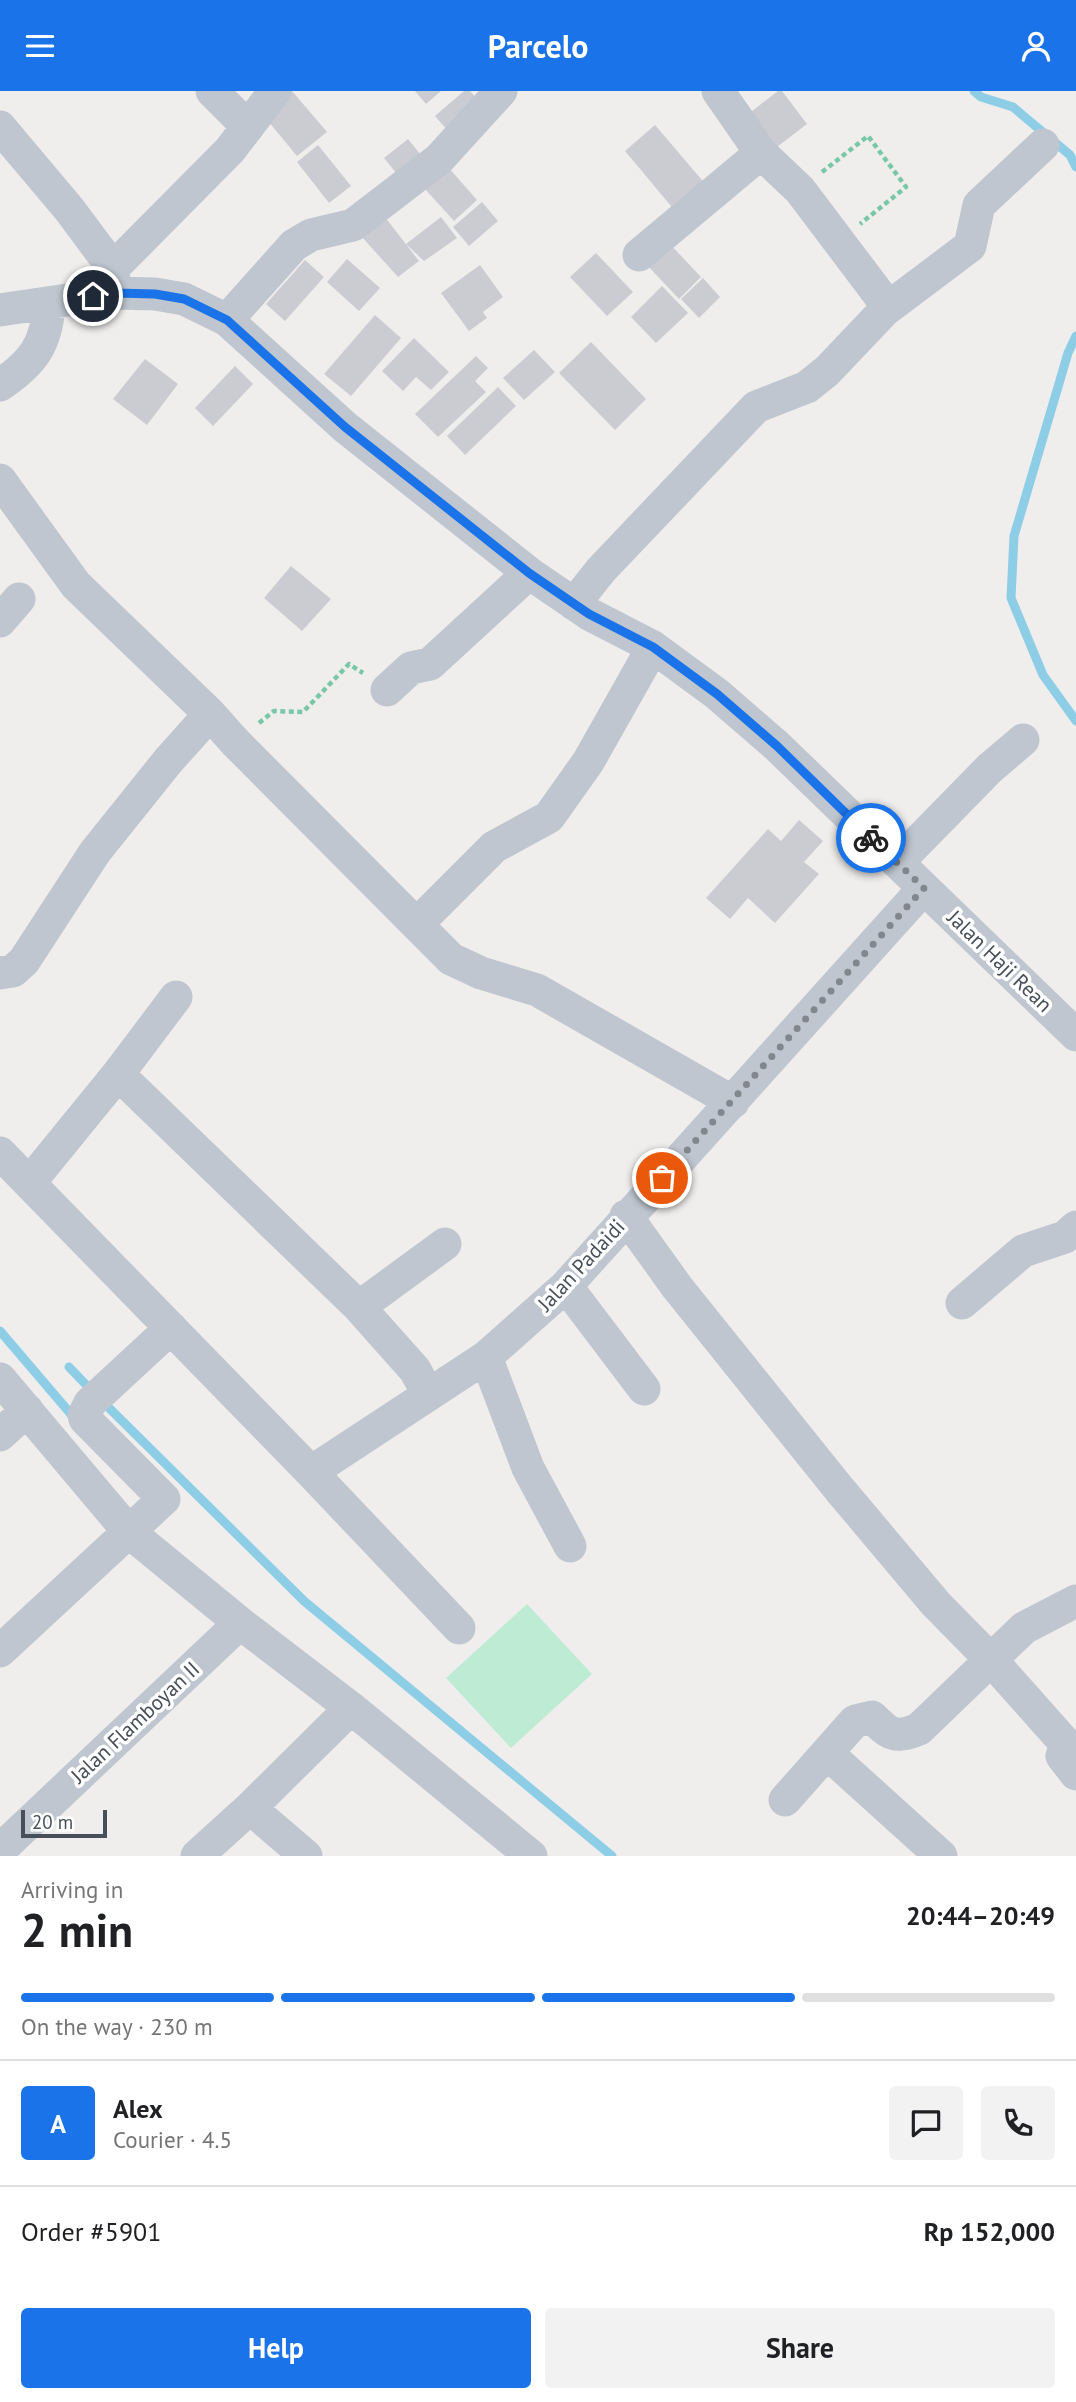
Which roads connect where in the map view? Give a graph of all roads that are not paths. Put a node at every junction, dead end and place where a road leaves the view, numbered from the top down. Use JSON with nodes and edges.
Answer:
{"nodes":[{"id":1,"x":212,"y":91,"type":"edge"},
{"id":2,"x":275,"y":91,"type":"edge"},
{"id":3,"x":501,"y":91,"type":"edge"},
{"id":4,"x":718,"y":91,"type":"edge"},
{"id":5,"x":0,"y":127,"type":"edge"},
{"id":6,"x":248,"y":127,"type":"junction"},
{"id":7,"x":1043,"y":145,"type":"dead end"},
{"id":8,"x":761,"y":153,"type":"junction"},
{"id":9,"x":639,"y":255,"type":"dead end"},
{"id":10,"x":114,"y":280,"type":"junction"},
{"id":11,"x":50,"y":303,"type":"junction"},
{"id":12,"x":0,"y":310,"type":"edge"},
{"id":13,"x":885,"y":310,"type":"junction"},
{"id":14,"x":227,"y":320,"type":"junction"},
{"id":15,"x":0,"y":385,"type":"edge"},
{"id":16,"x":0,"y":480,"type":"edge"},
{"id":17,"x":529,"y":573,"type":"junction"},
{"id":18,"x":574,"y":604,"type":"junction"},
{"id":19,"x":653,"y":647,"type":"junction"},
{"id":20,"x":387,"y":689,"type":"dead end"},
{"id":21,"x":210,"y":714,"type":"junction"},
{"id":22,"x":1023,"y":740,"type":"dead end"},
{"id":23,"x":898,"y":862,"type":"junction"},
{"id":24,"x":924,"y":888,"type":"junction"},
{"id":25,"x":417,"y":924,"type":"junction"},
{"id":26,"x":0,"y":973,"type":"edge"},
{"id":27,"x":176,"y":997,"type":"dead end"},
{"id":28,"x":1076,"y":1035,"type":"edge"},
{"id":29,"x":118,"y":1074,"type":"junction"},
{"id":30,"x":733,"y":1102,"type":"junction"},
{"id":31,"x":0,"y":1153,"type":"edge"},
{"id":32,"x":30,"y":1182,"type":"junction"},
{"id":33,"x":626,"y":1216,"type":"junction"},
{"id":34,"x":1076,"y":1227,"type":"edge"},
{"id":35,"x":445,"y":1244,"type":"dead end"},
{"id":36,"x":566,"y":1286,"type":"junction"},
{"id":37,"x":962,"y":1303,"type":"dead end"},
{"id":38,"x":359,"y":1307,"type":"junction"},
{"id":39,"x":171,"y":1328,"type":"junction"},
{"id":40,"x":486,"y":1357,"type":"junction"},
{"id":41,"x":0,"y":1379,"type":"edge"},
{"id":42,"x":644,"y":1389,"type":"dead end"},
{"id":43,"x":428,"y":1394,"type":"junction"},
{"id":44,"x":27,"y":1410,"type":"junction"},
{"id":45,"x":0,"y":1435,"type":"edge"},
{"id":46,"x":311,"y":1472,"type":"junction"},
{"id":47,"x":129,"y":1532,"type":"junction"},
{"id":48,"x":570,"y":1546,"type":"dead end"},
{"id":49,"x":1076,"y":1601,"type":"edge"},
{"id":50,"x":240,"y":1623,"type":"junction"},
{"id":51,"x":459,"y":1628,"type":"dead end"},
{"id":52,"x":0,"y":1651,"type":"edge"},
{"id":53,"x":992,"y":1661,"type":"junction"},
{"id":54,"x":351,"y":1708,"type":"junction"},
{"id":55,"x":827,"y":1753,"type":"junction"},
{"id":56,"x":1076,"y":1774,"type":"edge"},
{"id":57,"x":785,"y":1800,"type":"dead end"},
{"id":58,"x":250,"y":1808,"type":"junction"},
{"id":59,"x":0,"y":1850,"type":"edge"},
{"id":60,"x":197,"y":1856,"type":"edge"},
{"id":61,"x":306,"y":1856,"type":"edge"},
{"id":62,"x":531,"y":1856,"type":"edge"},
{"id":63,"x":941,"y":1856,"type":"edge"}],
"edges":[{"from":1,"to":6,"type":"street"},
{"from":2,"to":6,"type":"street"},
{"from":3,"to":14,"type":"street"},
{"from":4,"to":8,"type":"street"},
{"from":5,"to":10,"type":"street"},
{"from":6,"to":10,"type":"street"},
{"from":7,"to":13,"type":"street"},
{"from":8,"to":9,"type":"street"},
{"from":8,"to":13,"type":"street"},
{"from":10,"to":11,"type":"street","name":"Jalan Haji Rean"},
{"from":10,"to":14,"type":"street","name":"Jalan Haji Rean"},
{"from":11,"to":12,"type":"street","name":"Jalan Haji Rean"},
{"from":11,"to":15,"type":"street"},
{"from":13,"to":18,"type":"street"},
{"from":14,"to":17,"type":"street","name":"Jalan Haji Rean"},
{"from":16,"to":21,"type":"street"},
{"from":17,"to":18,"type":"street","name":"Jalan Haji Rean"},
{"from":17,"to":20,"type":"street"},
{"from":18,"to":19,"type":"street","name":"Jalan Haji Rean"},
{"from":19,"to":23,"type":"street","name":"Jalan Haji Rean"},
{"from":19,"to":25,"type":"street"},
{"from":21,"to":25,"type":"street"},
{"from":21,"to":26,"type":"street"},
{"from":22,"to":23,"type":"street"},
{"from":23,"to":24,"type":"street","name":"Jalan Haji Rean"},
{"from":24,"to":28,"type":"street","name":"Jalan Haji Rean"},
{"from":24,"to":30,"type":"street","name":"Jalan Padaidi"},
{"from":25,"to":30,"type":"street"},
{"from":27,"to":29,"type":"street"},
{"from":29,"to":32,"type":"street"},
{"from":29,"to":38,"type":"street"},
{"from":30,"to":33,"type":"street","name":"Jalan Padaidi"},
{"from":31,"to":32,"type":"street"},
{"from":32,"to":39,"type":"street"},
{"from":33,"to":36,"type":"street","name":"Jalan Padaidi"},
{"from":33,"to":53,"type":"street"},
{"from":34,"to":37,"type":"street"},
{"from":35,"to":38,"type":"street"},
{"from":36,"to":40,"type":"street","name":"Jalan Padaidi"},
{"from":36,"to":42,"type":"street"},
{"from":38,"to":43,"type":"street"},
{"from":39,"to":46,"type":"street"},
{"from":39,"to":47,"type":"street"},
{"from":40,"to":43,"type":"street","name":"Jalan Padaidi"},
{"from":40,"to":48,"type":"street"},
{"from":41,"to":44,"type":"street"},
{"from":43,"to":46,"type":"street","name":"Jalan Padaidi"},
{"from":44,"to":45,"type":"street"},
{"from":44,"to":47,"type":"street"},
{"from":46,"to":51,"type":"street"},
{"from":47,"to":50,"type":"street"},
{"from":47,"to":52,"type":"street"},
{"from":49,"to":53,"type":"street"},
{"from":50,"to":54,"type":"street"},
{"from":50,"to":59,"type":"street","name":"Jalan Flamboyan II"},
{"from":53,"to":55,"type":"street"},
{"from":53,"to":56,"type":"street"},
{"from":54,"to":58,"type":"street"},
{"from":54,"to":62,"type":"street"},
{"from":55,"to":57,"type":"street"},
{"from":55,"to":63,"type":"street"},
{"from":58,"to":60,"type":"street"},
{"from":58,"to":61,"type":"street"}]}
